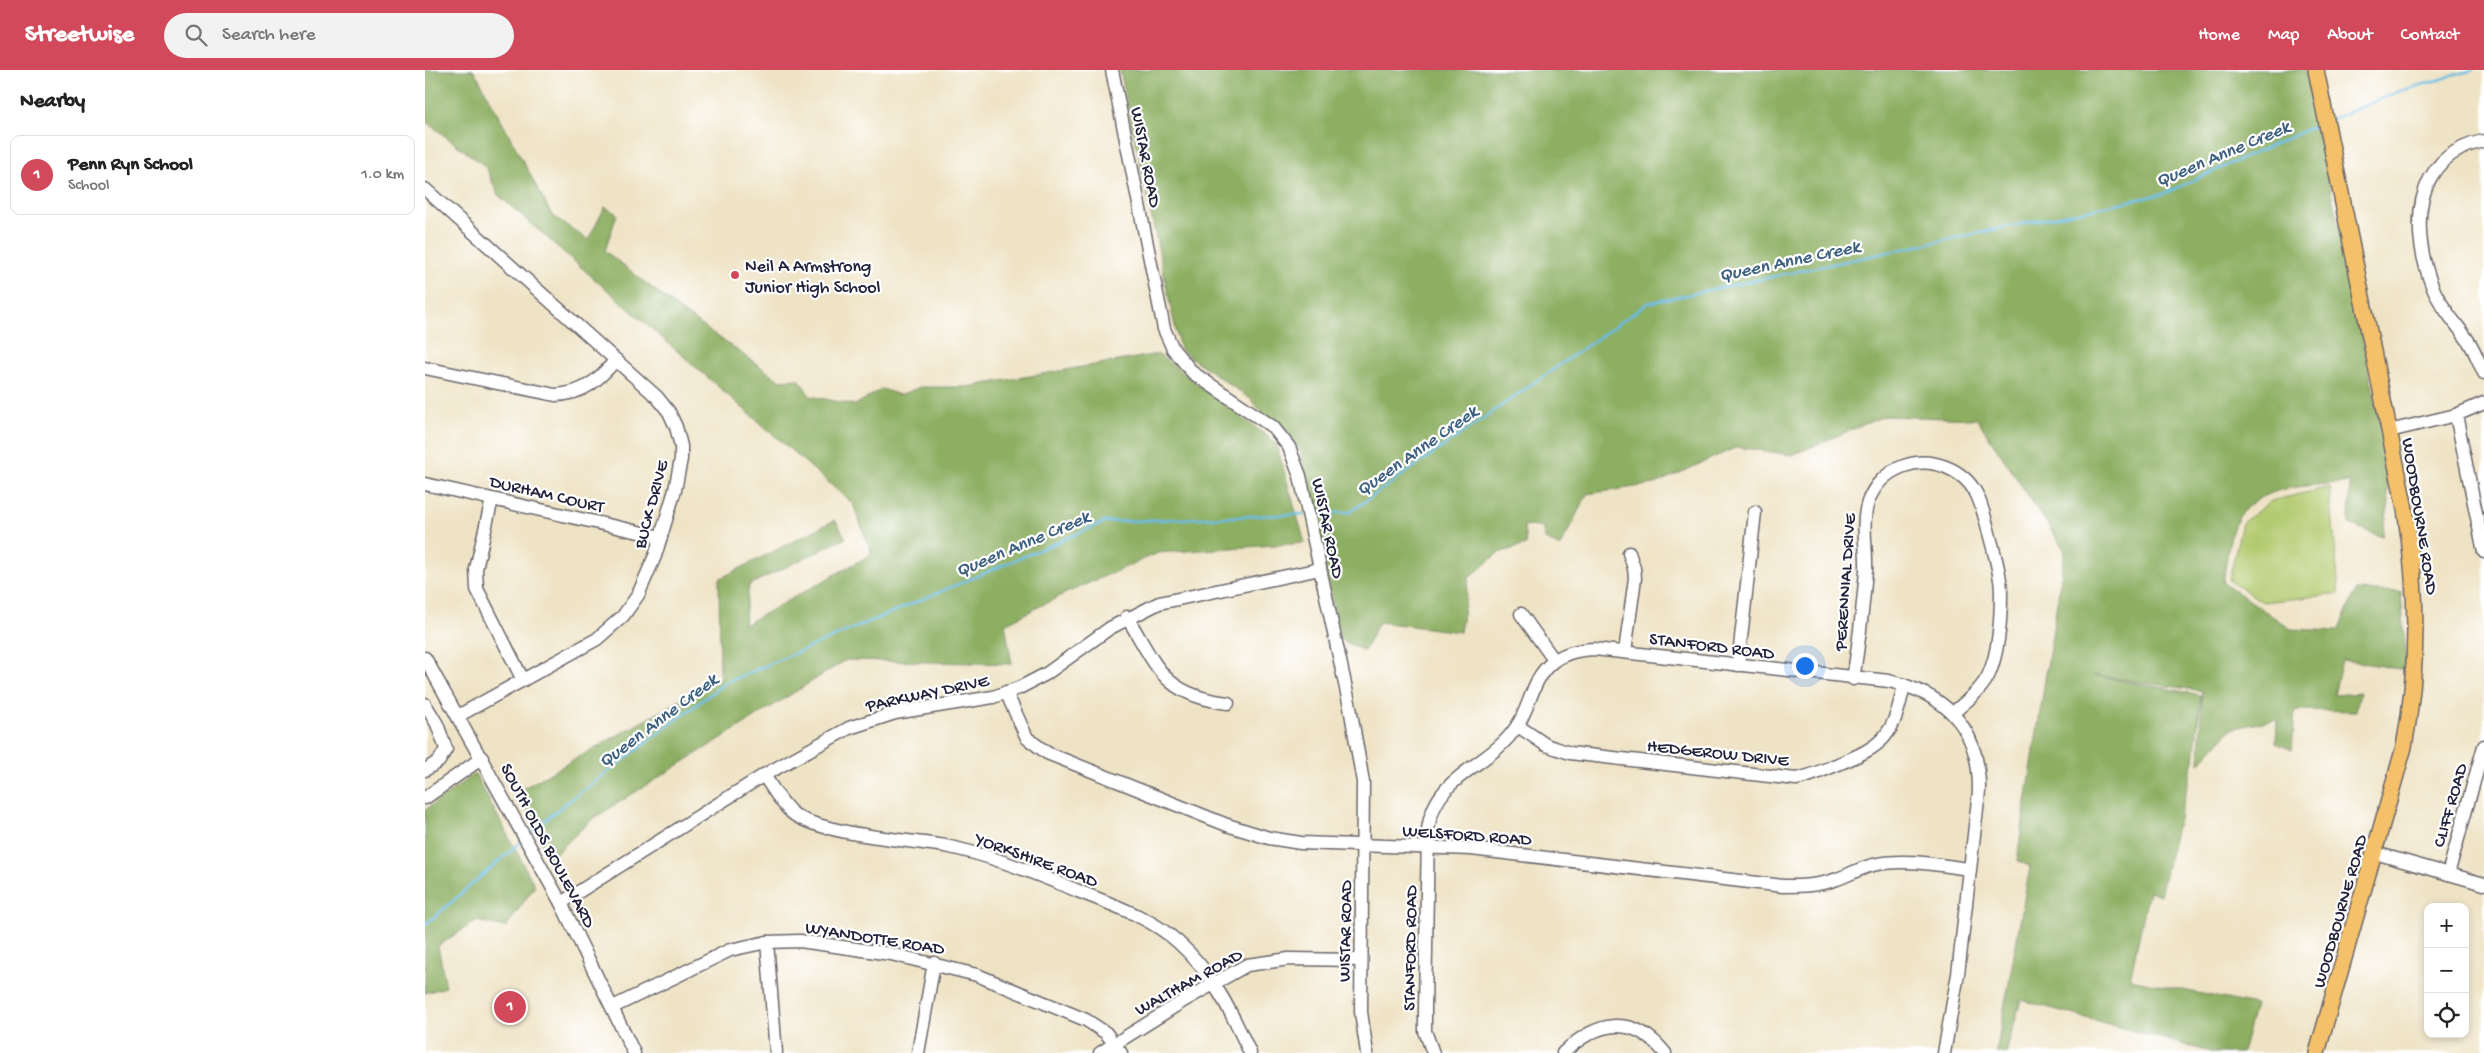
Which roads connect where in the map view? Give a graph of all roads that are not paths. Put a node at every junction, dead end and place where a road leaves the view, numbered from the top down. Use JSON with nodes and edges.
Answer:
{"nodes":[{"id":1,"x":1112,"y":70,"type":"edge"},
{"id":2,"x":2316,"y":70,"type":"edge"},
{"id":3,"x":2484,"y":141,"type":"edge"},
{"id":4,"x":426,"y":191,"type":"edge"},
{"id":5,"x":617,"y":360,"type":"junction"},
{"id":6,"x":425,"y":368,"type":"edge"},
{"id":7,"x":2484,"y":373,"type":"edge"},
{"id":8,"x":2484,"y":403,"type":"edge"},
{"id":9,"x":2455,"y":415,"type":"junction"},
{"id":10,"x":2389,"y":430,"type":"junction"},
{"id":11,"x":425,"y":484,"type":"edge"},
{"id":12,"x":492,"y":499,"type":"junction"},
{"id":13,"x":1755,"y":512,"type":"dead end"},
{"id":14,"x":661,"y":537,"type":"junction"},
{"id":15,"x":2484,"y":552,"type":"edge"},
{"id":16,"x":1629,"y":553,"type":"dead end"},
{"id":17,"x":1320,"y":569,"type":"junction"},
{"id":18,"x":1521,"y":614,"type":"dead end"},
{"id":19,"x":1127,"y":617,"type":"junction"},
{"id":20,"x":1625,"y":652,"type":"junction"},
{"id":21,"x":425,"y":658,"type":"edge"},
{"id":22,"x":1554,"y":660,"type":"junction"},
{"id":23,"x":1738,"y":665,"type":"junction"},
{"id":24,"x":1853,"y":678,"type":"junction"},
{"id":25,"x":523,"y":680,"type":"junction"},
{"id":26,"x":1904,"y":685,"type":"junction"},
{"id":27,"x":1006,"y":692,"type":"junction"},
{"id":28,"x":1229,"y":703,"type":"dead end"},
{"id":29,"x":425,"y":704,"type":"edge"},
{"id":30,"x":1953,"y":712,"type":"junction"},
{"id":31,"x":458,"y":716,"type":"junction"},
{"id":32,"x":1517,"y":726,"type":"junction"},
{"id":33,"x":2484,"y":746,"type":"edge"},
{"id":34,"x":482,"y":758,"type":"junction"},
{"id":35,"x":425,"y":770,"type":"edge"},
{"id":36,"x":764,"y":775,"type":"junction"},
{"id":37,"x":425,"y":798,"type":"edge"},
{"id":38,"x":1363,"y":846,"type":"junction"},
{"id":39,"x":1428,"y":847,"type":"junction"},
{"id":40,"x":2375,"y":854,"type":"junction"},
{"id":41,"x":1969,"y":869,"type":"junction"},
{"id":42,"x":2448,"y":874,"type":"junction"},
{"id":43,"x":2484,"y":884,"type":"edge"},
{"id":44,"x":561,"y":903,"type":"junction"},
{"id":45,"x":767,"y":942,"type":"junction"},
{"id":46,"x":1361,"y":960,"type":"junction"},
{"id":47,"x":934,"y":962,"type":"junction"},
{"id":48,"x":1213,"y":983,"type":"junction"},
{"id":49,"x":613,"y":1007,"type":"junction"},
{"id":50,"x":1117,"y":1048,"type":"edge"},
{"id":51,"x":634,"y":1053,"type":"edge"},
{"id":52,"x":776,"y":1053,"type":"edge"},
{"id":53,"x":918,"y":1053,"type":"edge"},
{"id":54,"x":1100,"y":1053,"type":"edge"},
{"id":55,"x":1250,"y":1053,"type":"edge"},
{"id":56,"x":1367,"y":1053,"type":"edge"},
{"id":57,"x":1433,"y":1053,"type":"edge"},
{"id":58,"x":1563,"y":1053,"type":"edge"},
{"id":59,"x":1665,"y":1053,"type":"edge"},
{"id":60,"x":1944,"y":1053,"type":"edge"},
{"id":61,"x":2317,"y":1053,"type":"edge"}],
"edges":[{"from":1,"to":17,"type":"street","name":"WISTAR ROAD"},
{"from":2,"to":10,"type":"main road","name":"WOODBOURNE ROAD"},
{"from":3,"to":7,"type":"street"},
{"from":4,"to":5,"type":"street","name":"BUCK DRIVE"},
{"from":5,"to":6,"type":"street"},
{"from":5,"to":14,"type":"street","name":"BUCK DRIVE"},
{"from":8,"to":9,"type":"street"},
{"from":9,"to":10,"type":"street"},
{"from":9,"to":15,"type":"street"},
{"from":10,"to":40,"type":"main road","name":"WOODBOURNE ROAD"},
{"from":11,"to":12,"type":"street","name":"DURHAM COURT"},
{"from":12,"to":14,"type":"street","name":"DURHAM COURT"},
{"from":12,"to":25,"type":"street"},
{"from":13,"to":23,"type":"street"},
{"from":14,"to":25,"type":"street","name":"BUCK DRIVE"},
{"from":16,"to":20,"type":"street"},
{"from":17,"to":19,"type":"street","name":"PARKWAY DRIVE"},
{"from":17,"to":38,"type":"street","name":"WISTAR ROAD"},
{"from":18,"to":22,"type":"street"},
{"from":19,"to":27,"type":"street","name":"PARKWAY DRIVE"},
{"from":19,"to":28,"type":"street"},
{"from":20,"to":22,"type":"street","name":"STANFORD ROAD"},
{"from":20,"to":23,"type":"street","name":"STANFORD ROAD"},
{"from":21,"to":31,"type":"street","name":"SOUTH OLDS BOULEVARD"},
{"from":22,"to":32,"type":"street","name":"STANFORD ROAD"},
{"from":23,"to":24,"type":"street","name":"STANFORD ROAD"},
{"from":24,"to":26,"type":"street","name":"STANFORD ROAD"},
{"from":24,"to":30,"type":"street","name":"PERENNIAL DRIVE"},
{"from":25,"to":31,"type":"street","name":"BUCK DRIVE"},
{"from":26,"to":30,"type":"street","name":"STANFORD ROAD"},
{"from":26,"to":32,"type":"street","name":"HEDGEROW DRIVE"},
{"from":27,"to":36,"type":"street","name":"PARKWAY DRIVE"},
{"from":27,"to":38,"type":"street","name":"WELSFORD ROAD"},
{"from":29,"to":35,"type":"street"},
{"from":30,"to":41,"type":"street","name":"STANFORD ROAD"},
{"from":31,"to":34,"type":"street","name":"SOUTH OLDS BOULEVARD"},
{"from":32,"to":39,"type":"street","name":"STANFORD ROAD"},
{"from":33,"to":42,"type":"street","name":"CLIFF ROAD"},
{"from":34,"to":37,"type":"street"},
{"from":34,"to":44,"type":"street","name":"SOUTH OLDS BOULEVARD"},
{"from":36,"to":44,"type":"street","name":"PARKWAY DRIVE"},
{"from":36,"to":48,"type":"street","name":"YORKSHIRE ROAD"},
{"from":38,"to":39,"type":"street","name":"WELSFORD ROAD"},
{"from":38,"to":46,"type":"street","name":"WISTAR ROAD"},
{"from":39,"to":41,"type":"street","name":"WELSFORD ROAD"},
{"from":39,"to":57,"type":"street","name":"STANFORD ROAD"},
{"from":40,"to":42,"type":"street"},
{"from":40,"to":61,"type":"main road","name":"WOODBOURNE ROAD"},
{"from":41,"to":60,"type":"street","name":"STANFORD ROAD"},
{"from":42,"to":43,"type":"street"},
{"from":44,"to":49,"type":"street","name":"SOUTH OLDS BOULEVARD"},
{"from":45,"to":47,"type":"street","name":"WYANDOTTE ROAD"},
{"from":45,"to":49,"type":"street","name":"WYANDOTTE ROAD"},
{"from":45,"to":52,"type":"street"},
{"from":46,"to":48,"type":"street","name":"WALTHAM ROAD"},
{"from":46,"to":56,"type":"street","name":"WISTAR ROAD"},
{"from":47,"to":50,"type":"street","name":"WYANDOTTE ROAD"},
{"from":47,"to":53,"type":"street"},
{"from":48,"to":50,"type":"street","name":"WALTHAM ROAD"},
{"from":48,"to":55,"type":"street","name":"YORKSHIRE ROAD"},
{"from":49,"to":51,"type":"street","name":"SOUTH OLDS BOULEVARD"},
{"from":50,"to":54,"type":"street","name":"WALTHAM ROAD"},
{"from":58,"to":59,"type":"street"}]}
